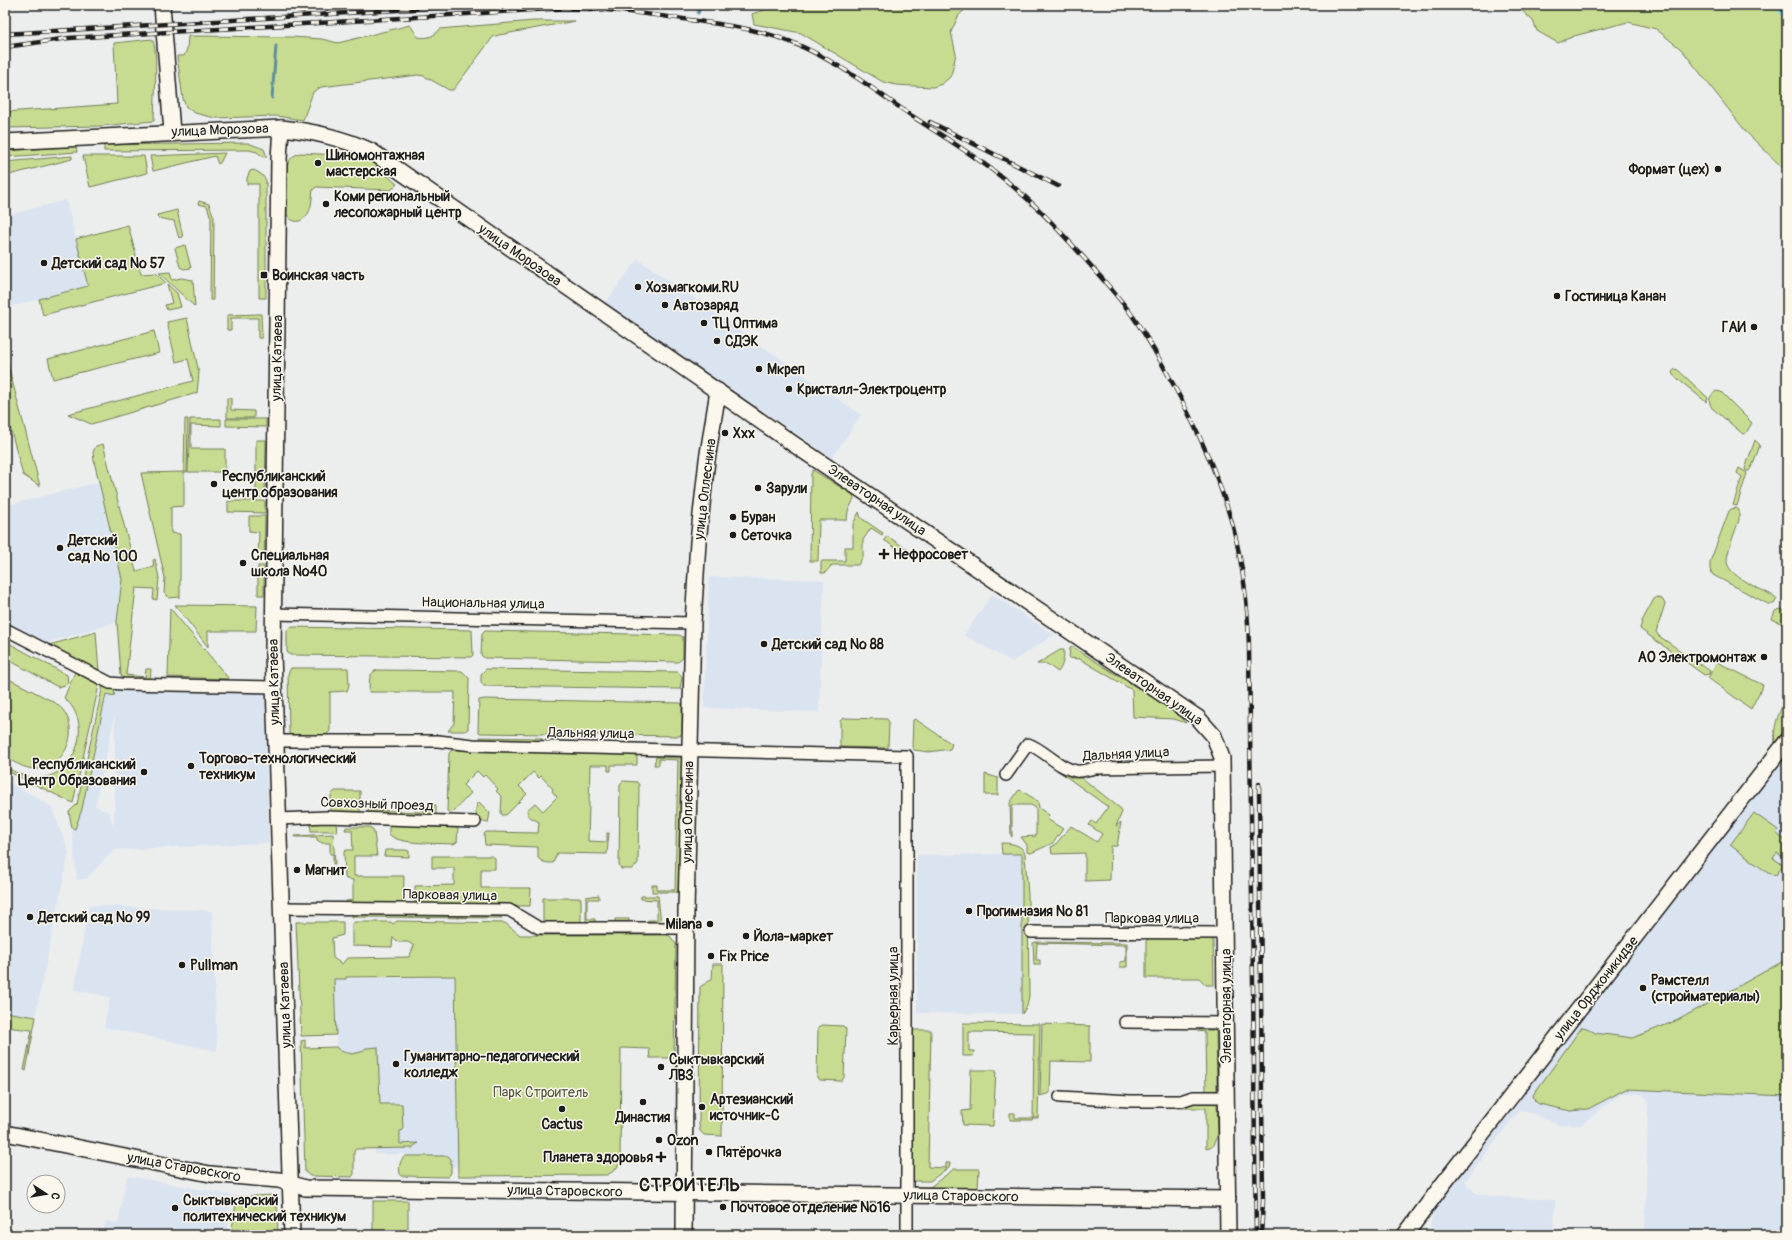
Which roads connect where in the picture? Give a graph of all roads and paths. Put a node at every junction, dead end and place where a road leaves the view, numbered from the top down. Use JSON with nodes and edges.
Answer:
{"nodes":[{"id":1,"x":162,"y":5,"type":"edge"},
{"id":2,"x":281,"y":128,"type":"junction"},
{"id":3,"x":172,"y":132,"type":"junction"},
{"id":4,"x":5,"y":142,"type":"edge"},
{"id":5,"x":718,"y":391,"type":"junction"},
{"id":6,"x":273,"y":614,"type":"junction"},
{"id":7,"x":693,"y":623,"type":"junction"},
{"id":8,"x":5,"y":629,"type":"edge"},
{"id":9,"x":274,"y":686,"type":"junction"},
{"id":10,"x":275,"y":739,"type":"junction"},
{"id":11,"x":1787,"y":741,"type":"edge"},
{"id":12,"x":689,"y":750,"type":"junction"},
{"id":13,"x":907,"y":756,"type":"joint"},
{"id":14,"x":1223,"y":766,"type":"junction"},
{"id":15,"x":1006,"y":775,"type":"dead end"},
{"id":16,"x":278,"y":818,"type":"junction"},
{"id":17,"x":475,"y":822,"type":"dead end"},
{"id":18,"x":281,"y":908,"type":"junction"},
{"id":19,"x":686,"y":928,"type":"junction"},
{"id":20,"x":1031,"y":932,"type":"dead end"},
{"id":21,"x":1225,"y":933,"type":"junction"},
{"id":22,"x":1125,"y":1022,"type":"dead end"},
{"id":23,"x":1225,"y":1024,"type":"junction"},
{"id":24,"x":1060,"y":1097,"type":"dead end"},
{"id":25,"x":1226,"y":1097,"type":"junction"},
{"id":26,"x":5,"y":1133,"type":"edge"},
{"id":27,"x":291,"y":1184,"type":"junction"},
{"id":28,"x":684,"y":1192,"type":"junction"},
{"id":29,"x":907,"y":1195,"type":"junction"},
{"id":30,"x":1228,"y":1199,"type":"junction"},
{"id":31,"x":292,"y":1235,"type":"edge"},
{"id":32,"x":684,"y":1235,"type":"edge"},
{"id":33,"x":907,"y":1235,"type":"edge"},
{"id":34,"x":1228,"y":1235,"type":"edge"},
{"id":35,"x":1406,"y":1235,"type":"edge"}],
"edges":[{"from":1,"to":3,"type":"street"},
{"from":2,"to":3,"type":"street","name":"улица Морозова"},
{"from":2,"to":5,"type":"street","name":"улица Морозова"},
{"from":2,"to":6,"type":"street","name":"улица Катаева"},
{"from":3,"to":4,"type":"street","name":"улица Морозова"},
{"from":5,"to":7,"type":"street","name":"улица Оплеснина"},
{"from":5,"to":14,"type":"street","name":"Элеваторная улица"},
{"from":6,"to":7,"type":"street","name":"Национальная улица"},
{"from":6,"to":9,"type":"street","name":"улица Катаева"},
{"from":7,"to":12,"type":"street","name":"улица Оплеснина"},
{"from":8,"to":9,"type":"street"},
{"from":9,"to":10,"type":"street","name":"улица Катаева"},
{"from":10,"to":12,"type":"street","name":"Дальняя улица"},
{"from":10,"to":16,"type":"street","name":"улица Катаева"},
{"from":11,"to":35,"type":"street","name":"улица Орджоникидзе"},
{"from":12,"to":13,"type":"street","name":"Дальняя улица"},
{"from":12,"to":19,"type":"street","name":"улица Оплеснина"},
{"from":13,"to":29,"type":"street","name":"Карьерная улица"},
{"from":14,"to":15,"type":"street","name":"Дальняя улица"},
{"from":14,"to":21,"type":"street","name":"Элеваторная улица"},
{"from":16,"to":17,"type":"street","name":"Совхозный проезд"},
{"from":16,"to":18,"type":"street","name":"улица Катаева"},
{"from":18,"to":19,"type":"street","name":"Парковая улица"},
{"from":18,"to":27,"type":"street","name":"улица Катаева"},
{"from":19,"to":28,"type":"street","name":"улица Оплеснина"},
{"from":20,"to":21,"type":"street","name":"Парковая улица"},
{"from":21,"to":23,"type":"street","name":"Элеваторная улица"},
{"from":22,"to":23,"type":"street"},
{"from":23,"to":25,"type":"street","name":"Элеваторная улица"},
{"from":24,"to":25,"type":"street"},
{"from":25,"to":30,"type":"street","name":"Элеваторная улица"},
{"from":26,"to":27,"type":"street","name":"улица Старовского"},
{"from":27,"to":28,"type":"street","name":"улица Старовского"},
{"from":27,"to":31,"type":"street","name":"улица Катаева"},
{"from":28,"to":29,"type":"street","name":"улица Старовского"},
{"from":28,"to":32,"type":"street","name":"улица Оплеснина"},
{"from":29,"to":30,"type":"street","name":"улица Старовского"},
{"from":29,"to":33,"type":"street","name":"Карьерная улица"},
{"from":30,"to":34,"type":"street","name":"Элеваторная улица"}]}
